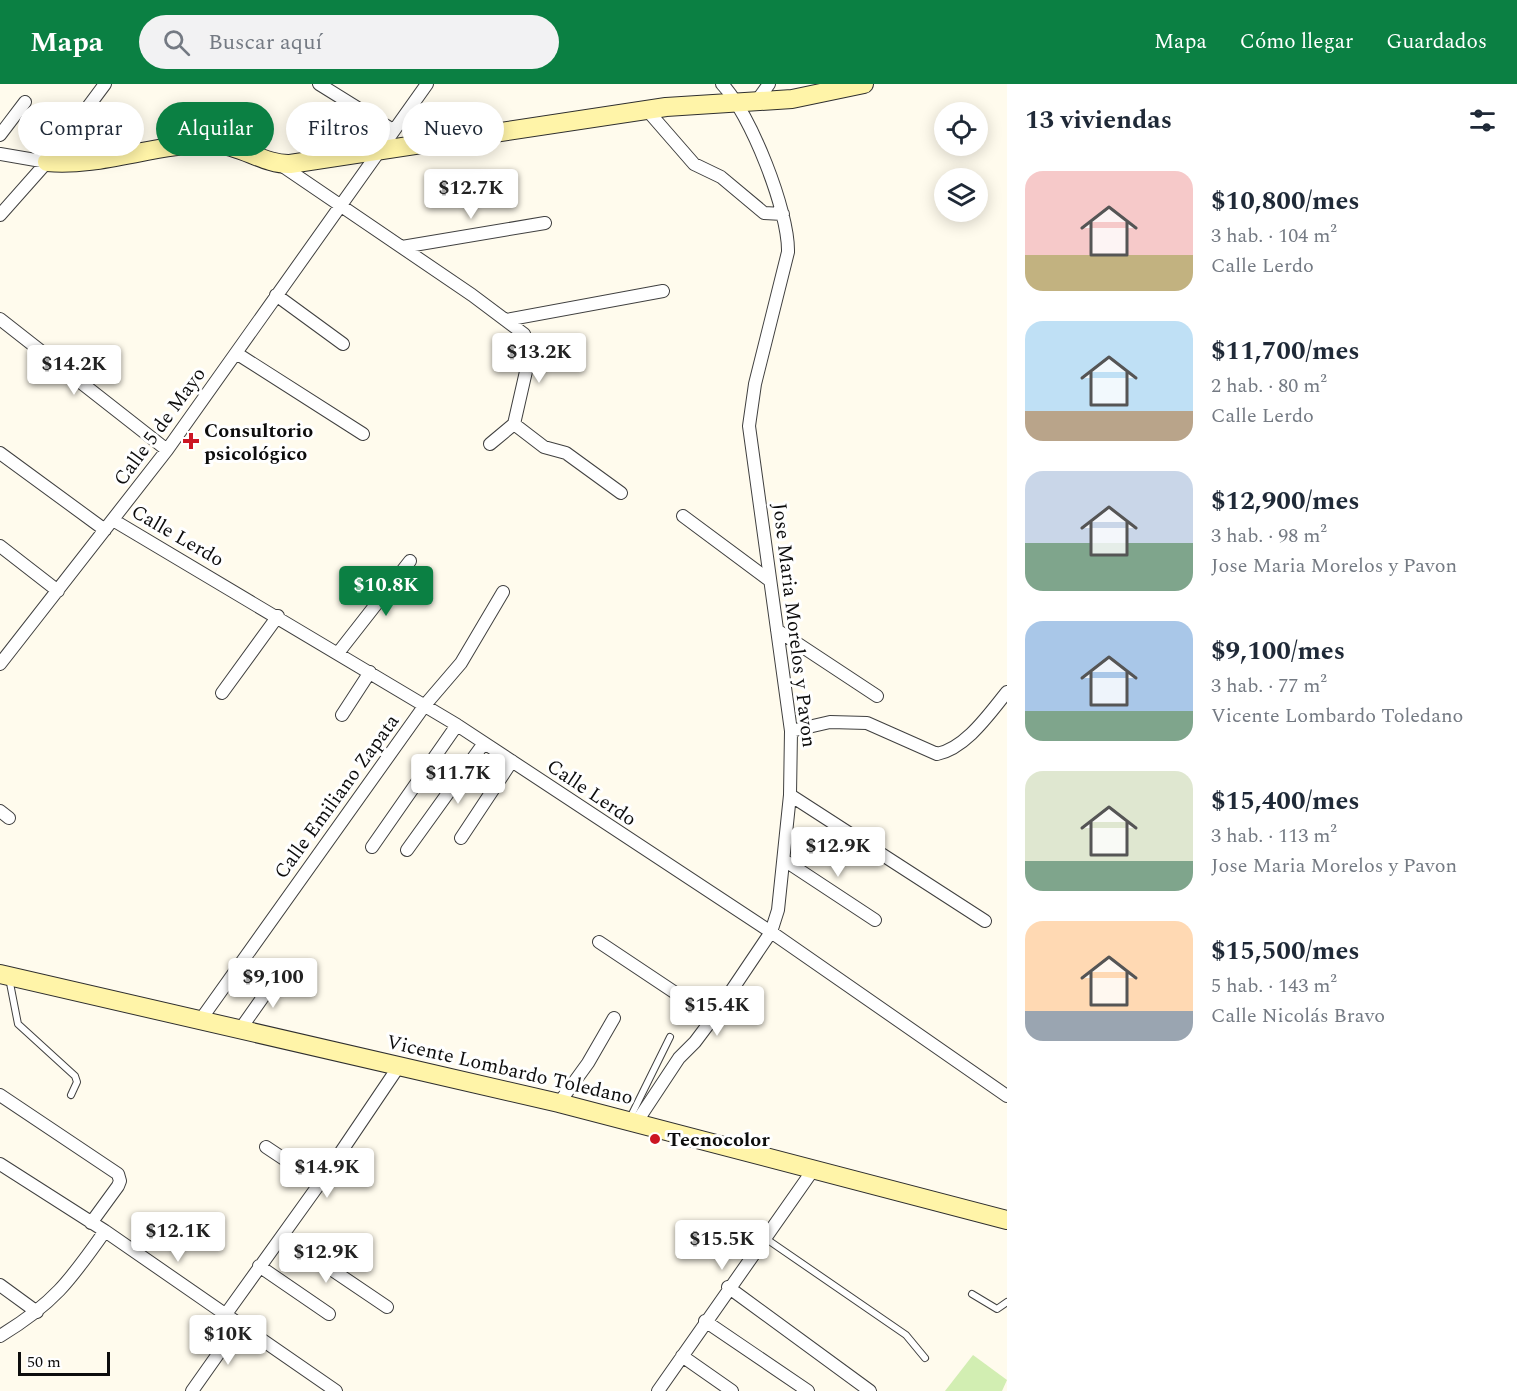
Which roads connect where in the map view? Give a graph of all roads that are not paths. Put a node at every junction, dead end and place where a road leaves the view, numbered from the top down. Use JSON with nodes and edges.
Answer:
{"nodes":[{"id":1,"x":105,"y":84,"type":"edge"},
{"id":2,"x":319,"y":84,"type":"edge"},
{"id":3,"x":427,"y":84,"type":"edge"},
{"id":4,"x":722,"y":84,"type":"edge"},
{"id":5,"x":769,"y":84,"type":"edge"},
{"id":6,"x":864,"y":84,"type":"edge"},
{"id":7,"x":747,"y":102,"type":"junction"},
{"id":8,"x":647,"y":110,"type":"junction"},
{"id":9,"x":18,"y":111,"type":"edge"},
{"id":10,"x":393,"y":130,"type":"junction"},
{"id":11,"x":390,"y":134,"type":"edge"},
{"id":12,"x":0,"y":135,"type":"edge"},
{"id":13,"x":390,"y":148,"type":"edge"},
{"id":14,"x":0,"y":154,"type":"edge"},
{"id":15,"x":333,"y":156,"type":"edge"},
{"id":16,"x":375,"y":156,"type":"edge"},
{"id":17,"x":47,"y":162,"type":"junction"},
{"id":18,"x":280,"y":164,"type":"junction"},
{"id":19,"x":340,"y":204,"type":"junction"},
{"id":20,"x":783,"y":214,"type":"junction"},
{"id":21,"x":0,"y":215,"type":"edge"},
{"id":22,"x":545,"y":224,"type":"dead end"},
{"id":23,"x":402,"y":247,"type":"junction"},
{"id":24,"x":663,"y":291,"type":"dead end"},
{"id":25,"x":276,"y":295,"type":"junction"},
{"id":26,"x":0,"y":319,"type":"edge"},
{"id":27,"x":506,"y":320,"type":"junction"},
{"id":28,"x":343,"y":344,"type":"dead end"},
{"id":29,"x":236,"y":353,"type":"junction"},
{"id":30,"x":514,"y":424,"type":"junction"},
{"id":31,"x":363,"y":434,"type":"dead end"},
{"id":32,"x":490,"y":444,"type":"dead end"},
{"id":33,"x":167,"y":450,"type":"junction"},
{"id":34,"x":0,"y":453,"type":"edge"},
{"id":35,"x":621,"y":493,"type":"dead end"},
{"id":36,"x":683,"y":516,"type":"dead end"},
{"id":37,"x":109,"y":525,"type":"junction"},
{"id":38,"x":0,"y":546,"type":"edge"},
{"id":39,"x":410,"y":561,"type":"dead end"},
{"id":40,"x":769,"y":580,"type":"junction"},
{"id":41,"x":58,"y":591,"type":"junction"},
{"id":42,"x":503,"y":592,"type":"dead end"},
{"id":43,"x":278,"y":616,"type":"junction"},
{"id":44,"x":777,"y":630,"type":"junction"},
{"id":45,"x":338,"y":653,"type":"junction"},
{"id":46,"x":1,"y":661,"type":"edge"},
{"id":47,"x":370,"y":672,"type":"junction"},
{"id":48,"x":1007,"y":692,"type":"edge"},
{"id":49,"x":222,"y":693,"type":"dead end"},
{"id":50,"x":877,"y":696,"type":"dead end"},
{"id":51,"x":425,"y":705,"type":"junction"},
{"id":52,"x":342,"y":714,"type":"dead end"},
{"id":53,"x":457,"y":725,"type":"junction"},
{"id":54,"x":791,"y":731,"type":"junction"},
{"id":55,"x":484,"y":743,"type":"junction"},
{"id":56,"x":512,"y":761,"type":"junction"},
{"id":57,"x":790,"y":795,"type":"junction"},
{"id":58,"x":461,"y":838,"type":"dead end"},
{"id":59,"x":372,"y":847,"type":"dead end"},
{"id":60,"x":407,"y":850,"type":"dead end"},
{"id":61,"x":784,"y":860,"type":"junction"},
{"id":62,"x":875,"y":920,"type":"dead end"},
{"id":63,"x":985,"y":921,"type":"dead end"},
{"id":64,"x":771,"y":932,"type":"junction"},
{"id":65,"x":599,"y":942,"type":"dead end"},
{"id":66,"x":282,"y":970,"type":"dead end"},
{"id":67,"x":4,"y":976,"type":"edge"},
{"id":68,"x":614,"y":1018,"type":"dead end"},
{"id":69,"x":713,"y":1018,"type":"junction"},
{"id":70,"x":199,"y":1022,"type":"junction"},
{"id":71,"x":239,"y":1031,"type":"junction"},
{"id":72,"x":670,"y":1037,"type":"dead end"},
{"id":73,"x":399,"y":1065,"type":"junction"},
{"id":74,"x":0,"y":1095,"type":"edge"},
{"id":75,"x":70,"y":1095,"type":"dead end"},
{"id":76,"x":1007,"y":1096,"type":"edge"},
{"id":77,"x":559,"y":1103,"type":"junction"},
{"id":78,"x":632,"y":1122,"type":"junction"},
{"id":79,"x":267,"y":1148,"type":"dead end"},
{"id":80,"x":0,"y":1164,"type":"edge"},
{"id":81,"x":813,"y":1170,"type":"junction"},
{"id":82,"x":320,"y":1183,"type":"junction"},
{"id":83,"x":1004,"y":1216,"type":"edge"},
{"id":84,"x":91,"y":1223,"type":"junction"},
{"id":85,"x":105,"y":1231,"type":"junction"},
{"id":86,"x":282,"y":1236,"type":"junction"},
{"id":87,"x":764,"y":1237,"type":"junction"},
{"id":88,"x":259,"y":1266,"type":"junction"},
{"id":89,"x":0,"y":1285,"type":"edge"},
{"id":90,"x":728,"y":1287,"type":"junction"},
{"id":91,"x":972,"y":1294,"type":"dead end"},
{"id":92,"x":1007,"y":1302,"type":"edge"},
{"id":93,"x":387,"y":1307,"type":"dead end"},
{"id":94,"x":37,"y":1312,"type":"junction"},
{"id":95,"x":226,"y":1314,"type":"junction"},
{"id":96,"x":329,"y":1314,"type":"dead end"},
{"id":97,"x":705,"y":1321,"type":"junction"},
{"id":98,"x":240,"y":1323,"type":"junction"},
{"id":99,"x":0,"y":1336,"type":"edge"},
{"id":100,"x":682,"y":1356,"type":"junction"},
{"id":101,"x":925,"y":1358,"type":"dead end"},
{"id":102,"x":192,"y":1391,"type":"edge"},
{"id":103,"x":336,"y":1391,"type":"edge"},
{"id":104,"x":658,"y":1391,"type":"edge"},
{"id":105,"x":732,"y":1391,"type":"edge"},
{"id":106,"x":808,"y":1391,"type":"edge"},
{"id":107,"x":870,"y":1391,"type":"edge"}],
"edges":[{"from":1,"to":17,"type":"street"},
{"from":2,"to":10,"type":"street"},
{"from":3,"to":10,"type":"street","name":"Calle 5 de Mayo"},
{"from":4,"to":7,"type":"street","name":"Jose Maria Morelos y Pavon"},
{"from":5,"to":7,"type":"street"},
{"from":6,"to":7,"type":"main road"},
{"from":7,"to":8,"type":"main road"},
{"from":7,"to":20,"type":"street","name":"Jose Maria Morelos y Pavon"},
{"from":8,"to":13,"type":"main road"},
{"from":8,"to":20,"type":"street"},
{"from":9,"to":12,"type":"street"},
{"from":10,"to":11,"type":"street","name":"Calle 5 de Mayo"},
{"from":14,"to":17,"type":"street"},
{"from":15,"to":18,"type":"main road"},
{"from":16,"to":19,"type":"street","name":"Calle 5 de Mayo"},
{"from":17,"to":18,"type":"main road"},
{"from":17,"to":21,"type":"street"},
{"from":18,"to":19,"type":"street"},
{"from":19,"to":23,"type":"street"},
{"from":19,"to":25,"type":"street","name":"Calle 5 de Mayo"},
{"from":20,"to":40,"type":"street","name":"Jose Maria Morelos y Pavon"},
{"from":22,"to":23,"type":"street"},
{"from":23,"to":27,"type":"street"},
{"from":24,"to":27,"type":"street"},
{"from":25,"to":28,"type":"street"},
{"from":25,"to":29,"type":"street","name":"Calle 5 de Mayo"},
{"from":26,"to":33,"type":"street"},
{"from":27,"to":30,"type":"street"},
{"from":29,"to":31,"type":"street"},
{"from":29,"to":33,"type":"street","name":"Calle 5 de Mayo"},
{"from":30,"to":32,"type":"street"},
{"from":30,"to":35,"type":"street"},
{"from":33,"to":37,"type":"street","name":"Calle 5 de Mayo"},
{"from":34,"to":37,"type":"street","name":"Calle Lerdo"},
{"from":36,"to":40,"type":"street"},
{"from":37,"to":41,"type":"street","name":"Calle 5 de Mayo"},
{"from":37,"to":43,"type":"street","name":"Calle Lerdo"},
{"from":38,"to":41,"type":"street"},
{"from":39,"to":45,"type":"street"},
{"from":40,"to":44,"type":"street","name":"Jose Maria Morelos y Pavon"},
{"from":41,"to":46,"type":"street","name":"Calle 5 de Mayo"},
{"from":42,"to":51,"type":"street","name":"Calle Emiliano Zapata"},
{"from":43,"to":45,"type":"street","name":"Calle Lerdo"},
{"from":43,"to":49,"type":"street"},
{"from":44,"to":50,"type":"street"},
{"from":44,"to":54,"type":"street","name":"Jose Maria Morelos y Pavon"},
{"from":45,"to":47,"type":"street","name":"Calle Lerdo"},
{"from":47,"to":51,"type":"street","name":"Calle Lerdo"},
{"from":47,"to":52,"type":"street"},
{"from":48,"to":54,"type":"street"},
{"from":51,"to":53,"type":"street","name":"Calle Lerdo"},
{"from":51,"to":70,"type":"street","name":"Calle Emiliano Zapata"},
{"from":53,"to":55,"type":"street","name":"Calle Lerdo"},
{"from":53,"to":59,"type":"street"},
{"from":54,"to":57,"type":"street","name":"Jose Maria Morelos y Pavon"},
{"from":55,"to":56,"type":"street","name":"Calle Lerdo"},
{"from":55,"to":60,"type":"street"},
{"from":56,"to":58,"type":"street"},
{"from":56,"to":64,"type":"street","name":"Calle Lerdo"},
{"from":57,"to":61,"type":"street","name":"Jose Maria Morelos y Pavon"},
{"from":57,"to":63,"type":"street"},
{"from":61,"to":62,"type":"street"},
{"from":61,"to":64,"type":"street","name":"Jose Maria Morelos y Pavon"},
{"from":64,"to":69,"type":"street","name":"Jose Maria Morelos y Pavon"},
{"from":64,"to":76,"type":"street","name":"Calle Lerdo"},
{"from":65,"to":69,"type":"street"},
{"from":66,"to":71,"type":"street"},
{"from":67,"to":70,"type":"main road","name":"Vicente Lombardo Toledano"},
{"from":67,"to":75,"type":"lane"},
{"from":68,"to":77,"type":"street"},
{"from":69,"to":78,"type":"street","name":"Jose Maria Morelos y Pavon"},
{"from":70,"to":71,"type":"main road","name":"Vicente Lombardo Toledano"},
{"from":71,"to":73,"type":"main road","name":"Vicente Lombardo Toledano"},
{"from":72,"to":78,"type":"lane"},
{"from":73,"to":77,"type":"main road","name":"Vicente Lombardo Toledano"},
{"from":73,"to":82,"type":"street"},
{"from":74,"to":84,"type":"street"},
{"from":77,"to":78,"type":"main road","name":"Vicente Lombardo Toledano"},
{"from":78,"to":81,"type":"main road","name":"Vicente Lombardo Toledano"},
{"from":79,"to":82,"type":"street"},
{"from":80,"to":84,"type":"street"},
{"from":81,"to":83,"type":"main road","name":"Vicente Lombardo Toledano"},
{"from":81,"to":87,"type":"street"},
{"from":82,"to":86,"type":"street"},
{"from":84,"to":85,"type":"street"},
{"from":85,"to":94,"type":"street"},
{"from":85,"to":95,"type":"street"},
{"from":86,"to":88,"type":"street"},
{"from":86,"to":93,"type":"street"},
{"from":87,"to":90,"type":"street"},
{"from":87,"to":101,"type":"lane"},
{"from":88,"to":95,"type":"street"},
{"from":88,"to":96,"type":"street"},
{"from":89,"to":94,"type":"street"},
{"from":90,"to":97,"type":"street"},
{"from":90,"to":107,"type":"street"},
{"from":91,"to":92,"type":"lane"},
{"from":94,"to":99,"type":"street"},
{"from":95,"to":98,"type":"street"},
{"from":97,"to":100,"type":"street"},
{"from":97,"to":106,"type":"street"},
{"from":98,"to":102,"type":"street"},
{"from":98,"to":103,"type":"street"},
{"from":100,"to":104,"type":"street"},
{"from":100,"to":105,"type":"street"}]}
